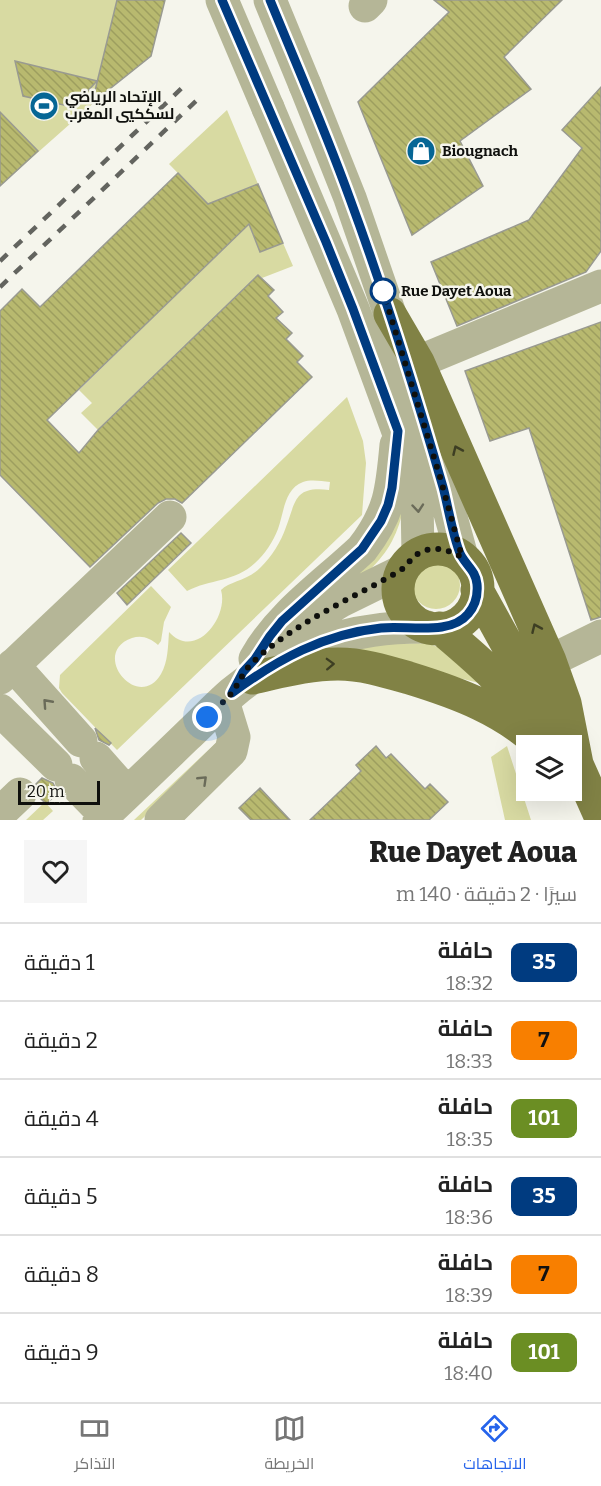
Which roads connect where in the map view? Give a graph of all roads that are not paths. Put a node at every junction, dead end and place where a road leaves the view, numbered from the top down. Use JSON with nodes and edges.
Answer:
{"nodes":[{"id":1,"x":222,"y":0,"type":"edge"},
{"id":2,"x":270,"y":0,"type":"edge"},
{"id":3,"x":599,"y":284,"type":"edge"},
{"id":4,"x":390,"y":314,"type":"junction"},
{"id":5,"x":418,"y":362,"type":"junction"},
{"id":6,"x":398,"y":431,"type":"junction"},
{"id":7,"x":170,"y":517,"type":"dead end"},
{"id":8,"x":462,"y":557,"type":"junction"},
{"id":9,"x":410,"y":562,"type":"junction"},
{"id":10,"x":477,"y":590,"type":"junction"},
{"id":11,"x":434,"y":628,"type":"junction"},
{"id":12,"x":601,"y":636,"type":"edge"},
{"id":13,"x":550,"y":661,"type":"junction"},
{"id":14,"x":7,"y":671,"type":"edge"},
{"id":15,"x":241,"y":683,"type":"junction"},
{"id":16,"x":0,"y":710,"type":"edge"},
{"id":17,"x":531,"y":735,"type":"edge"},
{"id":18,"x":538,"y":735,"type":"edge"},
{"id":19,"x":556,"y":735,"type":"edge"},
{"id":20,"x":568,"y":735,"type":"edge"},
{"id":21,"x":582,"y":783,"type":"edge"},
{"id":22,"x":575,"y":801,"type":"edge"},
{"id":23,"x":110,"y":809,"type":"edge"},
{"id":24,"x":601,"y":818,"type":"edge"},
{"id":25,"x":160,"y":820,"type":"edge"},
{"id":26,"x":577,"y":820,"type":"edge"}],
"edges":[{"from":1,"to":6,"type":"street","bridge":true},
{"from":2,"to":4,"type":"street","bridge":true},
{"from":3,"to":5,"type":"street"},
{"from":4,"to":5,"type":"main road"},
{"from":4,"to":8,"type":"street"},
{"from":13,"to":5,"type":"main road","one_way":true},
{"from":6,"to":9,"type":"street","one_way":true},
{"from":6,"to":15,"type":"street"},
{"from":7,"to":14,"type":"street"},
{"from":8,"to":9,"type":"main road"},
{"from":8,"to":10,"type":"main road"},
{"from":9,"to":11,"type":"main road"},
{"from":9,"to":15,"type":"street"},
{"from":10,"to":11,"type":"main road"},
{"from":10,"to":19,"type":"main road"},
{"from":11,"to":15,"type":"street"},
{"from":11,"to":18,"type":"main road"},
{"from":12,"to":13,"type":"street"},
{"from":13,"to":20,"type":"main road"},
{"from":23,"to":14,"type":"street","one_way":true},
{"from":15,"to":17,"type":"main road","one_way":true},
{"from":15,"to":23,"type":"street"},
{"from":25,"to":15,"type":"street","one_way":true},
{"from":16,"to":23,"type":"street"},
{"from":21,"to":24,"type":"main road"},
{"from":22,"to":26,"type":"main road"}]}
